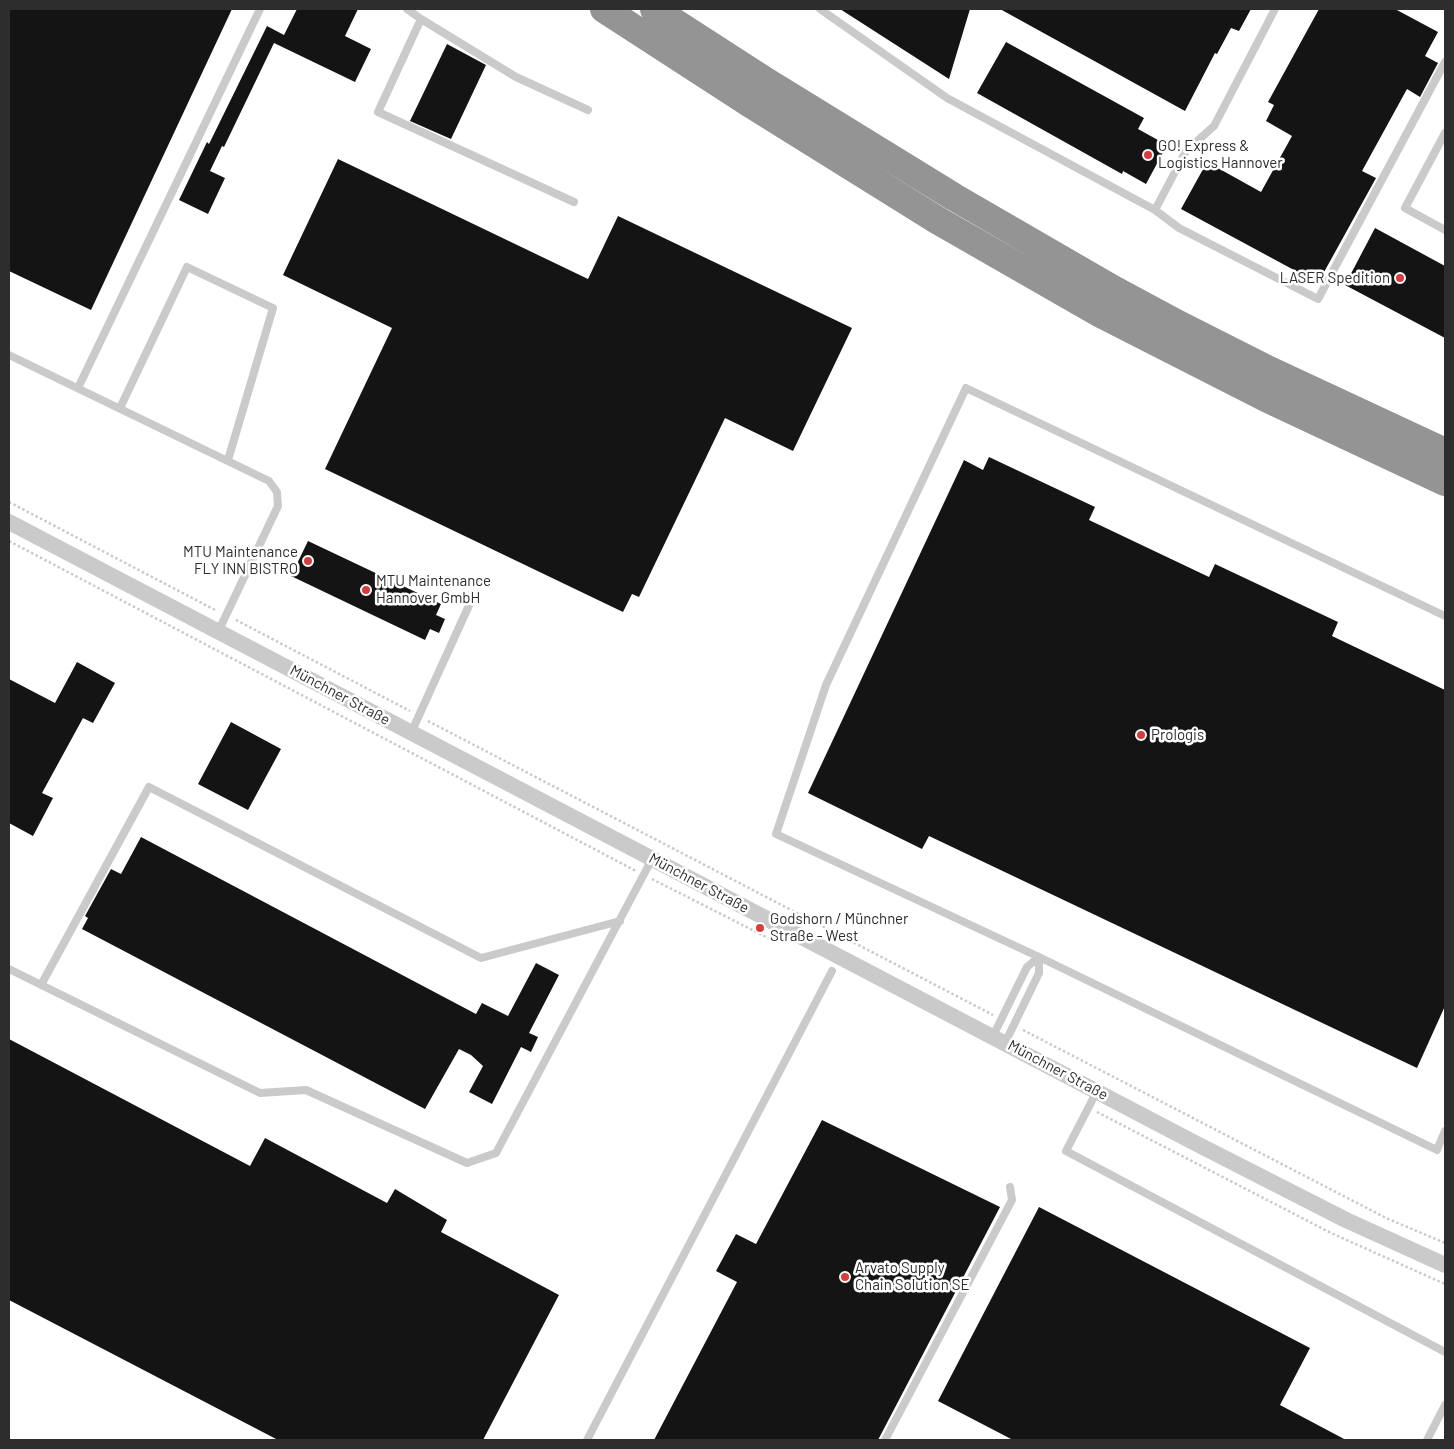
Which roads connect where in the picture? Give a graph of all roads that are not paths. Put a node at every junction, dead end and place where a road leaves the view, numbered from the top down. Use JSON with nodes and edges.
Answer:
{"nodes":[{"id":1,"x":260,"y":9,"type":"edge"},
{"id":2,"x":407,"y":9,"type":"edge"},
{"id":3,"x":604,"y":9,"type":"edge"},
{"id":4,"x":654,"y":9,"type":"edge"},
{"id":5,"x":820,"y":9,"type":"edge"},
{"id":6,"x":1275,"y":9,"type":"edge"},
{"id":7,"x":420,"y":19,"type":"junction"},
{"id":8,"x":1445,"y":62,"type":"edge"},
{"id":9,"x":588,"y":110,"type":"dead end"},
{"id":10,"x":1445,"y":132,"type":"edge"},
{"id":11,"x":574,"y":202,"type":"dead end"},
{"id":12,"x":1155,"y":210,"type":"junction"},
{"id":13,"x":1445,"y":230,"type":"edge"},
{"id":14,"x":9,"y":356,"type":"edge"},
{"id":15,"x":78,"y":388,"type":"junction"},
{"id":16,"x":120,"y":408,"type":"junction"},
{"id":17,"x":1445,"y":452,"type":"edge"},
{"id":18,"x":228,"y":460,"type":"junction"},
{"id":19,"x":1445,"y":482,"type":"edge"},
{"id":20,"x":9,"y":522,"type":"edge"},
{"id":21,"x":471,"y":601,"type":"dead end"},
{"id":22,"x":1445,"y":616,"type":"edge"},
{"id":23,"x":218,"y":632,"type":"junction"},
{"id":24,"x":411,"y":733,"type":"junction"},
{"id":25,"x":652,"y":858,"type":"junction"},
{"id":26,"x":620,"y":921,"type":"junction"},
{"id":27,"x":1039,"y":957,"type":"junction"},
{"id":28,"x":9,"y":969,"type":"edge"},
{"id":29,"x":832,"y":971,"type":"dead end"},
{"id":30,"x":41,"y":985,"type":"junction"},
{"id":31,"x":999,"y":1040,"type":"junction"},
{"id":32,"x":1097,"y":1090,"type":"junction"},
{"id":33,"x":1445,"y":1131,"type":"edge"},
{"id":34,"x":1010,"y":1187,"type":"dead end"},
{"id":35,"x":1445,"y":1265,"type":"edge"},
{"id":36,"x":1445,"y":1352,"type":"edge"},
{"id":37,"x":1445,"y":1405,"type":"edge"},
{"id":38,"x":587,"y":1440,"type":"edge"},
{"id":39,"x":885,"y":1440,"type":"edge"},
{"id":40,"x":1427,"y":1440,"type":"edge"}],
"edges":[{"from":1,"to":15,"type":"lane"},
{"from":2,"to":7,"type":"lane"},
{"from":3,"to":19,"type":"highway"},
{"from":4,"to":17,"type":"highway"},
{"from":5,"to":12,"type":"lane"},
{"from":6,"to":12,"type":"lane"},
{"from":7,"to":9,"type":"lane"},
{"from":7,"to":11,"type":"lane"},
{"from":8,"to":12,"type":"lane"},
{"from":10,"to":13,"type":"lane"},
{"from":14,"to":15,"type":"lane"},
{"from":15,"to":16,"type":"lane"},
{"from":16,"to":18,"type":"lane"},
{"from":16,"to":18,"type":"lane"},
{"from":18,"to":23,"type":"lane"},
{"from":20,"to":23,"type":"street","name":"Münchner Straße"},
{"from":21,"to":24,"type":"lane"},
{"from":22,"to":27,"type":"lane"},
{"from":23,"to":24,"type":"street","name":"Münchner Straße"},
{"from":24,"to":25,"type":"street","name":"Münchner Straße"},
{"from":25,"to":26,"type":"lane"},
{"from":25,"to":31,"type":"street","name":"Münchner Straße"},
{"from":26,"to":30,"type":"lane"},
{"from":26,"to":30,"type":"lane"},
{"from":27,"to":31,"type":"lane"},
{"from":27,"to":31,"type":"lane"},
{"from":27,"to":33,"type":"lane"},
{"from":28,"to":30,"type":"lane"},
{"from":29,"to":38,"type":"lane"},
{"from":31,"to":32,"type":"street","name":"Münchner Straße"},
{"from":32,"to":35,"type":"street","name":"Münchner Straße"},
{"from":32,"to":36,"type":"lane"},
{"from":34,"to":39,"type":"lane"},
{"from":37,"to":40,"type":"lane"}]}
